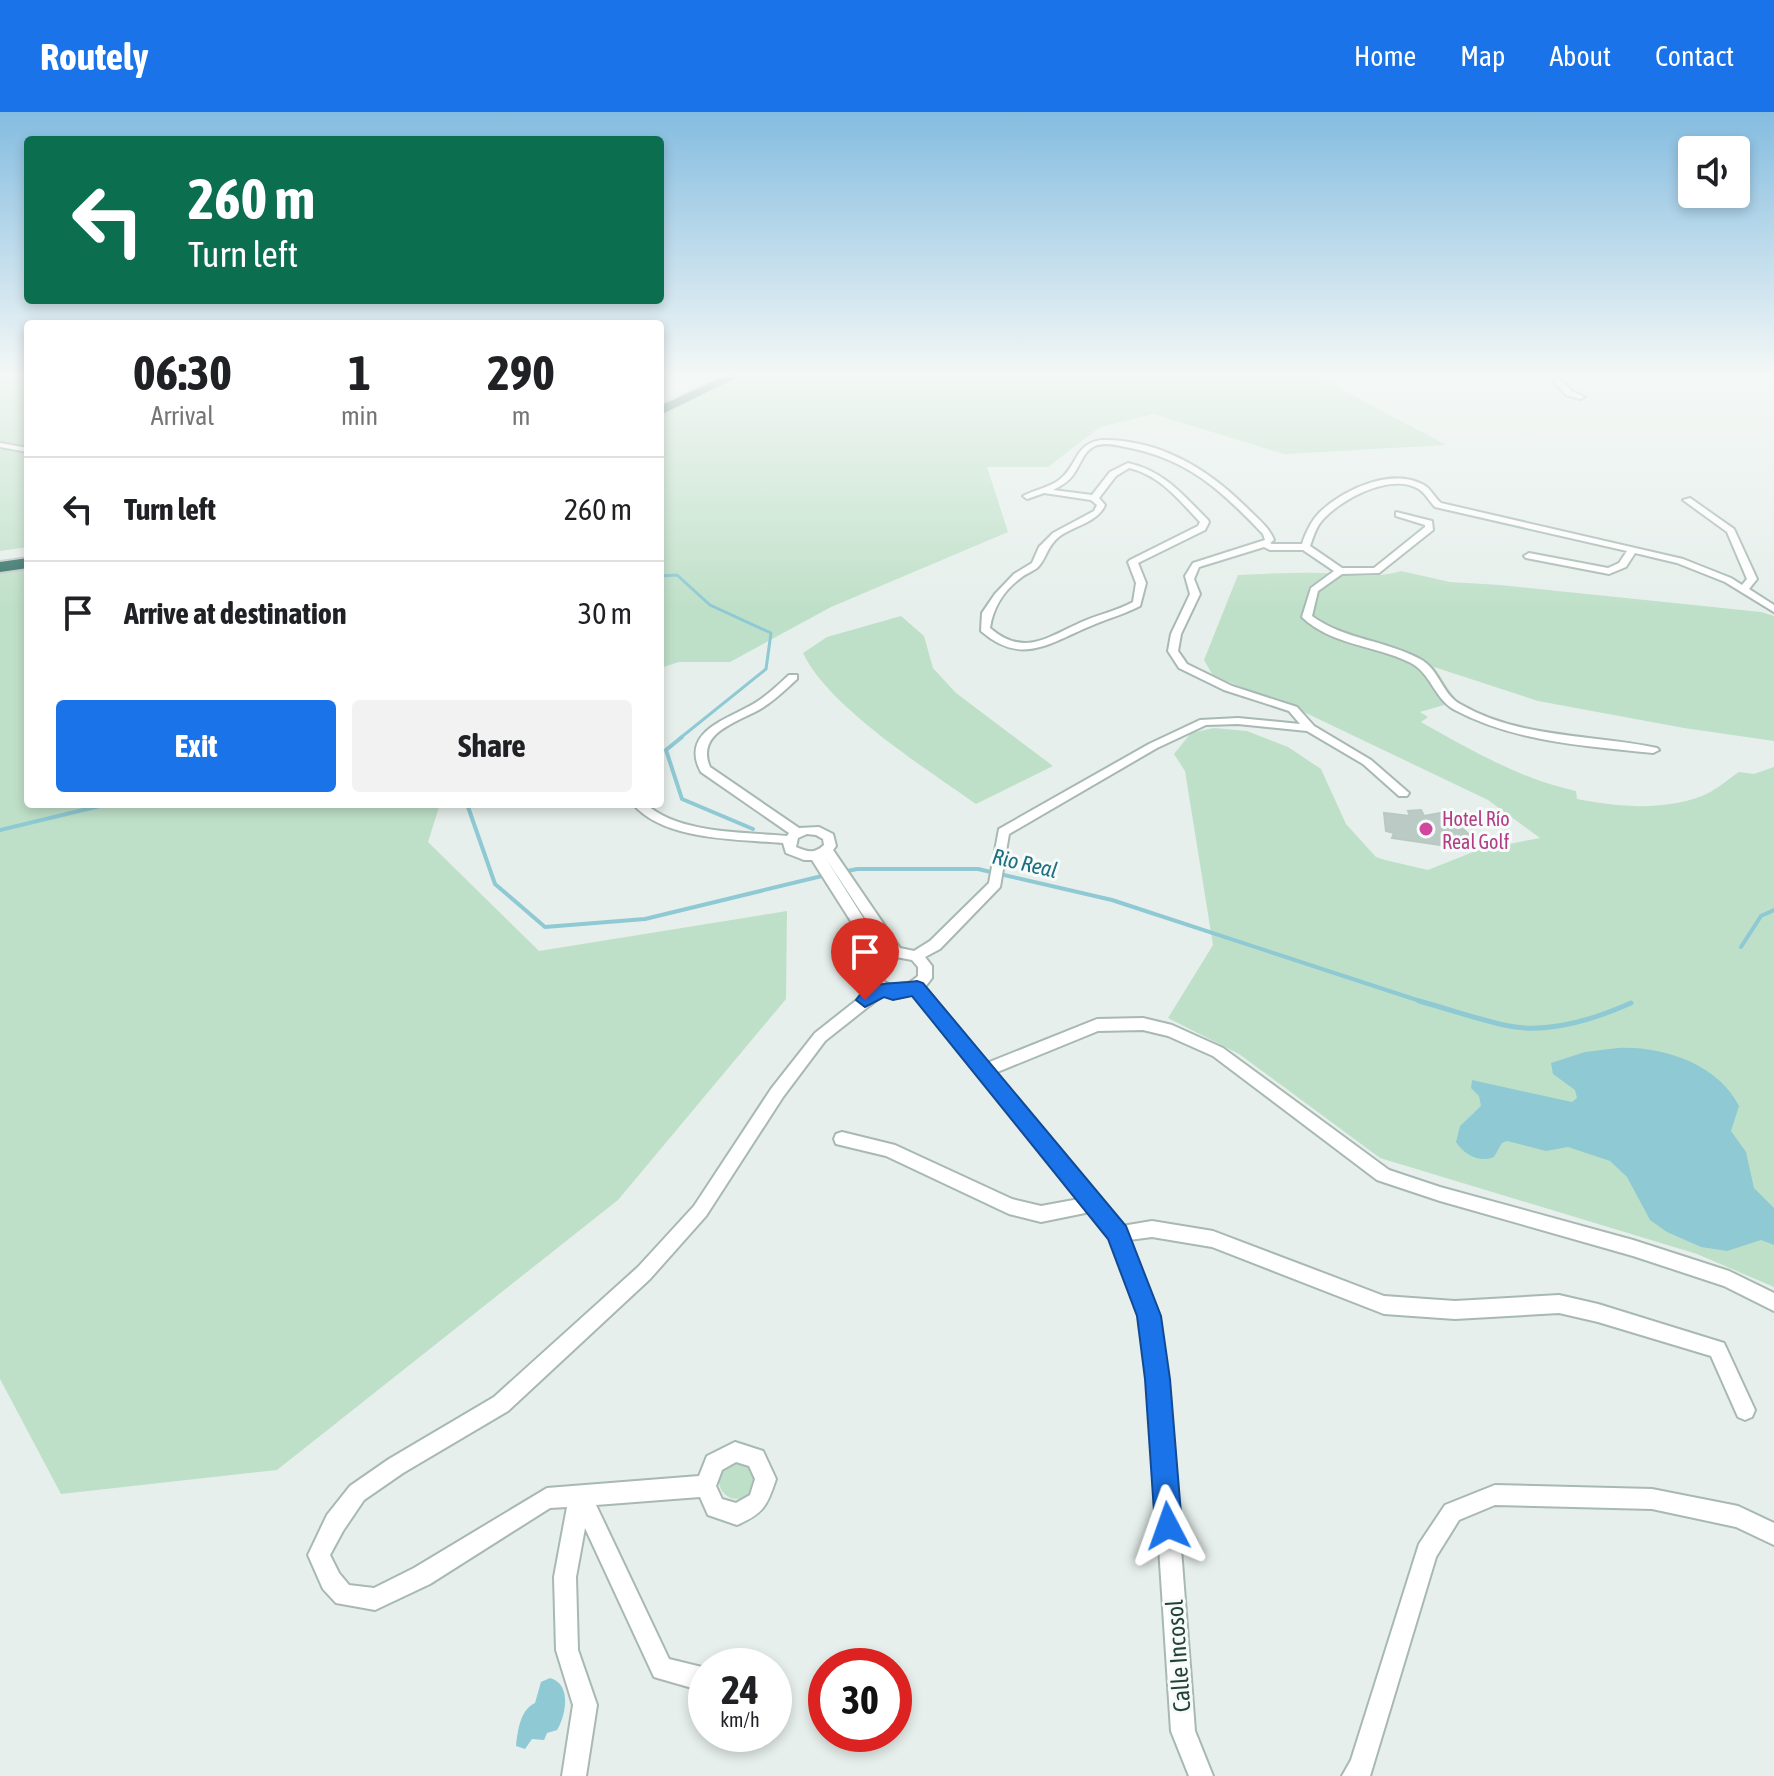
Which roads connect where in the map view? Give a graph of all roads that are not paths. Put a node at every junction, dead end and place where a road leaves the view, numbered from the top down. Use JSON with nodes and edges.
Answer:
{"nodes":[{"id":1,"x":1083,"y":453,"type":"edge"},
{"id":2,"x":1160,"y":453,"type":"edge"},
{"id":3,"x":1045,"y":491,"type":"junction"},
{"id":4,"x":1027,"y":496,"type":"dead end"},
{"id":5,"x":1094,"y":498,"type":"junction"},
{"id":6,"x":1687,"y":500,"type":"dead end"},
{"id":7,"x":1399,"y":514,"type":"dead end"},
{"id":8,"x":1270,"y":543,"type":"junction"},
{"id":9,"x":1305,"y":547,"type":"junction"},
{"id":10,"x":1632,"y":550,"type":"junction"},
{"id":11,"x":24,"y":553,"type":"edge"},
{"id":12,"x":0,"y":556,"type":"edge"},
{"id":13,"x":1529,"y":556,"type":"dead end"},
{"id":14,"x":24,"y":564,"type":"edge"},
{"id":15,"x":0,"y":567,"type":"edge"},
{"id":16,"x":1340,"y":571,"type":"junction"},
{"id":17,"x":1743,"y":590,"type":"junction"},
{"id":18,"x":1774,"y":609,"type":"edge"},
{"id":19,"x":793,"y":677,"type":"dead end"},
{"id":20,"x":1310,"y":728,"type":"junction"},
{"id":21,"x":1653,"y":750,"type":"dead end"},
{"id":22,"x":1403,"y":793,"type":"dead end"},
{"id":23,"x":644,"y":808,"type":"edge"},
{"id":24,"x":794,"y":836,"type":"junction"},
{"id":25,"x":821,"y":853,"type":"junction"},
{"id":26,"x":888,"y":954,"type":"junction"},
{"id":27,"x":916,"y":956,"type":"junction"},
{"id":28,"x":917,"y":988,"type":"junction"},
{"id":29,"x":881,"y":989,"type":"junction"},
{"id":30,"x":986,"y":1070,"type":"junction"},
{"id":31,"x":842,"y":1139,"type":"dead end"},
{"id":32,"x":1094,"y":1204,"type":"junction"},
{"id":33,"x":1118,"y":1234,"type":"junction"},
{"id":34,"x":1774,"y":1302,"type":"edge"},
{"id":35,"x":1745,"y":1410,"type":"dead end"},
{"id":36,"x":706,"y":1486,"type":"dead end"},
{"id":37,"x":580,"y":1495,"type":"junction"},
{"id":38,"x":1774,"y":1534,"type":"edge"},
{"id":39,"x":688,"y":1676,"type":"edge"},
{"id":40,"x":574,"y":1776,"type":"edge"},
{"id":41,"x":1201,"y":1776,"type":"edge"},
{"id":42,"x":1354,"y":1776,"type":"edge"}],
"edges":[{"from":1,"to":3,"type":"street"},
{"from":2,"to":8,"type":"street"},
{"from":3,"to":4,"type":"street"},
{"from":3,"to":5,"type":"street"},
{"from":5,"to":5,"type":"street"},
{"from":6,"to":17,"type":"street"},
{"from":7,"to":16,"type":"street"},
{"from":8,"to":9,"type":"street"},
{"from":8,"to":20,"type":"street"},
{"from":9,"to":10,"type":"street"},
{"from":9,"to":16,"type":"street"},
{"from":10,"to":13,"type":"street"},
{"from":10,"to":17,"type":"street"},
{"from":11,"to":12,"type":"highway"},
{"from":14,"to":15,"type":"highway"},
{"from":16,"to":21,"type":"street"},
{"from":17,"to":18,"type":"street"},
{"from":19,"to":24,"type":"street"},
{"from":20,"to":22,"type":"street"},
{"from":20,"to":27,"type":"street"},
{"from":23,"to":24,"type":"street"},
{"from":24,"to":25,"type":"street"},
{"from":24,"to":25,"type":"street"},
{"from":25,"to":26,"type":"street"},
{"from":26,"to":27,"type":"street"},
{"from":26,"to":29,"type":"street"},
{"from":27,"to":28,"type":"street"},
{"from":28,"to":29,"type":"street"},
{"from":28,"to":30,"type":"street","name":"Calle Incosol"},
{"from":29,"to":37,"type":"street"},
{"from":30,"to":32,"type":"street","name":"Calle Incosol"},
{"from":30,"to":34,"type":"street"},
{"from":31,"to":32,"type":"street"},
{"from":32,"to":33,"type":"street","name":"Calle Incosol"},
{"from":33,"to":35,"type":"street"},
{"from":33,"to":41,"type":"street","name":"Calle Incosol"},
{"from":36,"to":37,"type":"street"},
{"from":37,"to":39,"type":"street"},
{"from":37,"to":40,"type":"street"},
{"from":38,"to":42,"type":"street"}]}
